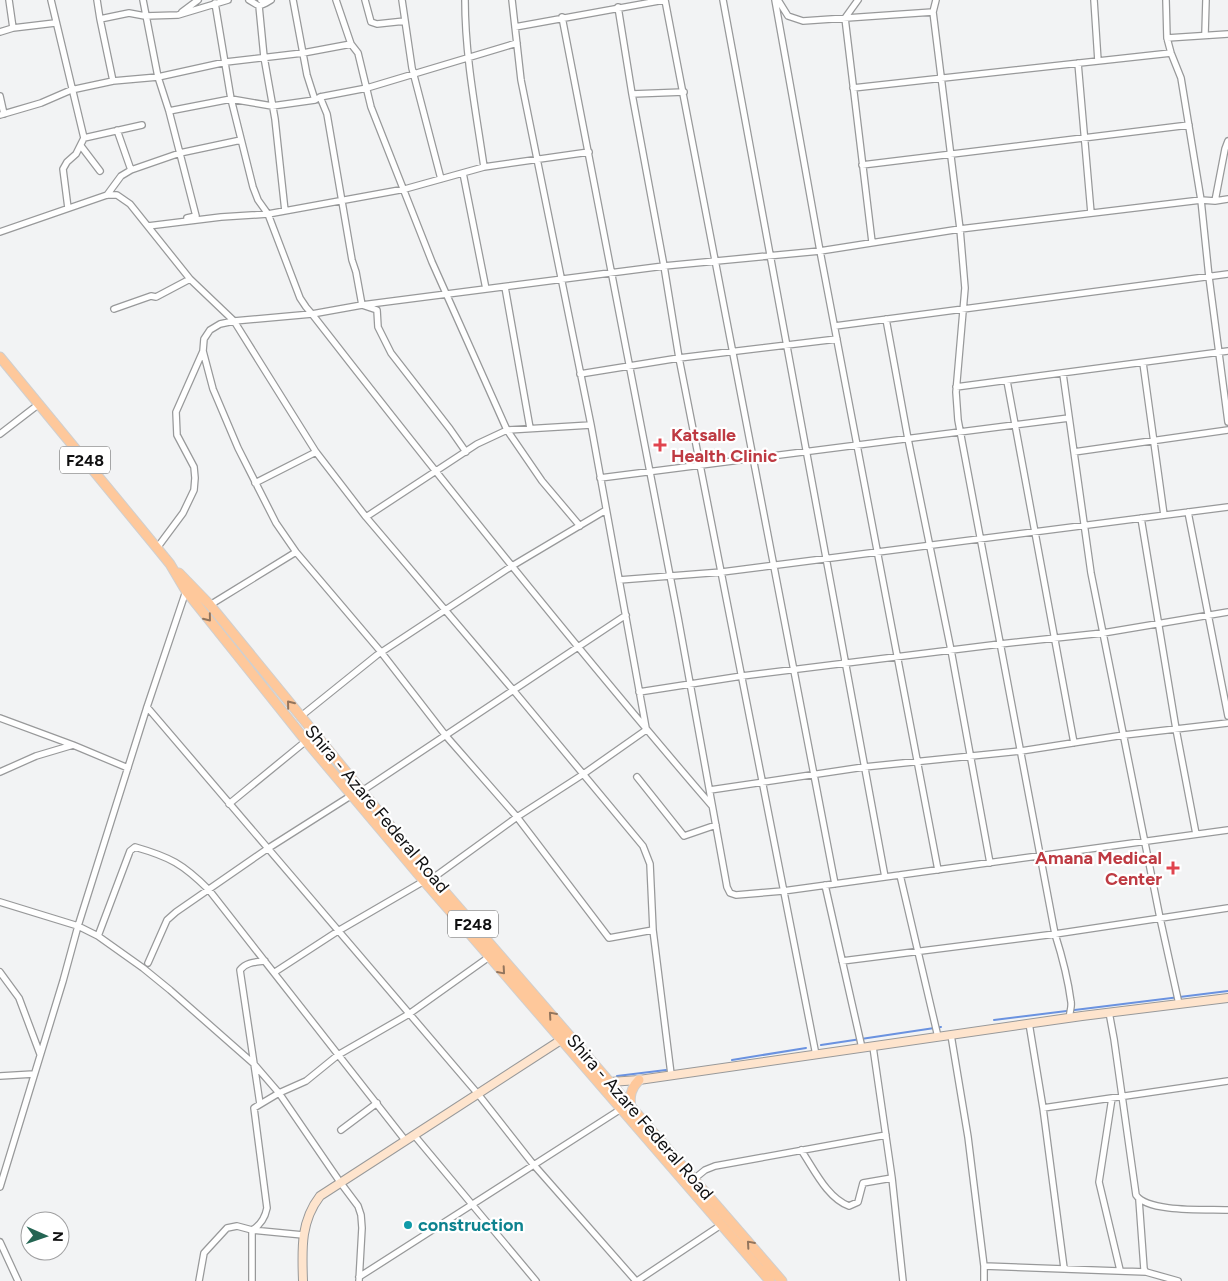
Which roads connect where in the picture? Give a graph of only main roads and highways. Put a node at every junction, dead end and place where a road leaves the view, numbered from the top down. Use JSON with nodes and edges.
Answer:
{"nodes":[{"id":1,"x":0,"y":357,"type":"edge"},
{"id":2,"x":170,"y":564,"type":"junction"},
{"id":3,"x":639,"y":1080,"type":"road end"},
{"id":4,"x":632,"y":1108,"type":"junction"},
{"id":5,"x":770,"y":1281,"type":"edge"},
{"id":6,"x":782,"y":1281,"type":"edge"}],
"edges":[{"from":1,"to":2,"type":"main road","name":"Shira - Azare Federal Road","number":"F248"},
{"from":4,"to":2,"type":"main road","name":"Shira - Azare Federal Road","number":"F248","one_way":true},
{"from":2,"to":5,"type":"main road","name":"Shira - Azare Federal Road","number":"F248","one_way":true},
{"from":3,"to":4,"type":"main road"},
{"from":6,"to":4,"type":"main road","name":"Shira - Azare Federal Road","number":"F248","one_way":true}]}
